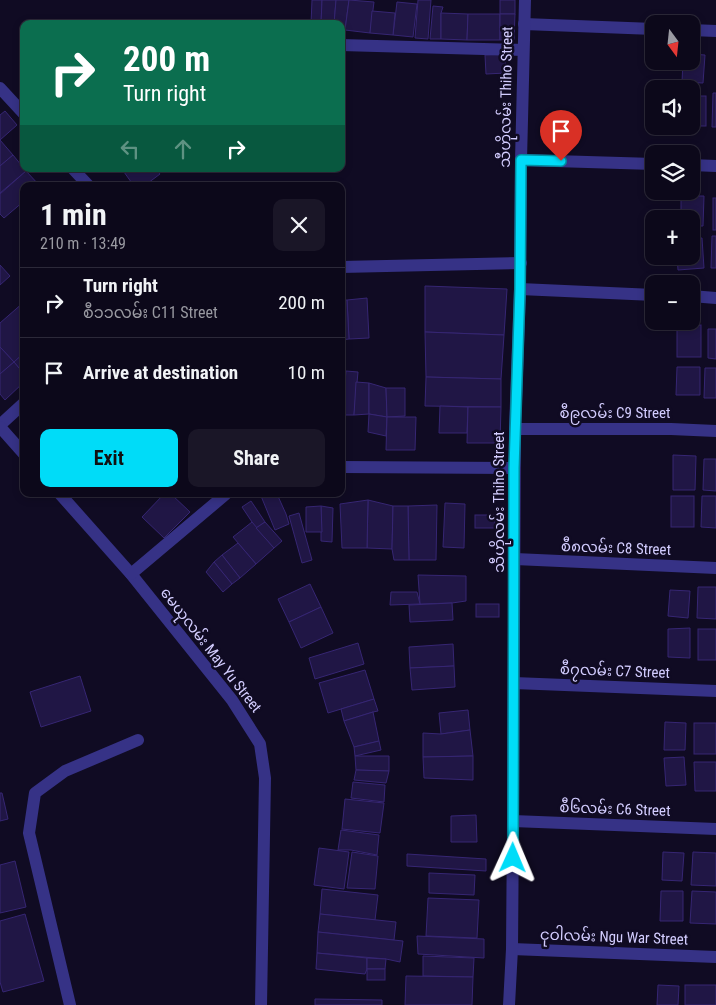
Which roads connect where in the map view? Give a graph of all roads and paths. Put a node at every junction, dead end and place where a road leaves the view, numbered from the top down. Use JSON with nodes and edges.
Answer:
{"nodes":[{"id":1,"x":525,"y":0,"type":"edge"},
{"id":2,"x":524,"y":24,"type":"junction"},
{"id":3,"x":645,"y":29,"type":"edge"},
{"id":4,"x":700,"y":30,"type":"edge"},
{"id":5,"x":716,"y":31,"type":"edge"},
{"id":6,"x":345,"y":45,"type":"edge"},
{"id":7,"x":523,"y":50,"type":"junction"},
{"id":8,"x":0,"y":88,"type":"edge"},
{"id":9,"x":20,"y":110,"type":"edge"},
{"id":10,"x":521,"y":160,"type":"junction"},
{"id":11,"x":645,"y":164,"type":"edge"},
{"id":12,"x":700,"y":165,"type":"edge"},
{"id":13,"x":716,"y":166,"type":"edge"},
{"id":14,"x":76,"y":172,"type":"edge"},
{"id":15,"x":85,"y":182,"type":"edge"},
{"id":16,"x":520,"y":262,"type":"junction"},
{"id":17,"x":345,"y":267,"type":"edge"},
{"id":18,"x":520,"y":289,"type":"junction"},
{"id":19,"x":645,"y":295,"type":"edge"},
{"id":20,"x":700,"y":297,"type":"edge"},
{"id":21,"x":716,"y":298,"type":"edge"},
{"id":22,"x":20,"y":407,"type":"edge"},
{"id":23,"x":0,"y":426,"type":"edge"},
{"id":24,"x":515,"y":429,"type":"junction"},
{"id":25,"x":716,"y":431,"type":"edge"},
{"id":26,"x":20,"y":449,"type":"edge"},
{"id":27,"x":345,"y":467,"type":"edge"},
{"id":28,"x":514,"y":468,"type":"junction"},
{"id":29,"x":63,"y":497,"type":"edge"},
{"id":30,"x":222,"y":497,"type":"edge"},
{"id":31,"x":515,"y":560,"type":"junction"},
{"id":32,"x":716,"y":568,"type":"edge"},
{"id":33,"x":131,"y":574,"type":"junction"},
{"id":34,"x":514,"y":683,"type":"junction"},
{"id":35,"x":716,"y":691,"type":"edge"},
{"id":36,"x":138,"y":740,"type":"dead end"},
{"id":37,"x":514,"y":821,"type":"junction"},
{"id":38,"x":716,"y":829,"type":"edge"},
{"id":39,"x":512,"y":949,"type":"junction"},
{"id":40,"x":716,"y":957,"type":"edge"},
{"id":41,"x":70,"y":1005,"type":"edge"},
{"id":42,"x":261,"y":1005,"type":"edge"},
{"id":43,"x":509,"y":1005,"type":"edge"}],
"edges":[{"from":1,"to":2,"type":"street","name":"သီဟိုလမ်း Thiho Street"},
{"from":2,"to":3,"type":"street"},
{"from":2,"to":7,"type":"street","name":"သီဟိုလမ်း Thiho Street"},
{"from":4,"to":5,"type":"street"},
{"from":6,"to":7,"type":"street"},
{"from":7,"to":10,"type":"street","name":"သီဟိုလမ်း Thiho Street"},
{"from":8,"to":9,"type":"street"},
{"from":10,"to":11,"type":"street"},
{"from":10,"to":16,"type":"street","name":"သီဟိုလမ်း Thiho Street"},
{"from":12,"to":13,"type":"street"},
{"from":14,"to":15,"type":"street"},
{"from":16,"to":17,"type":"street"},
{"from":16,"to":18,"type":"street","name":"သီဟိုလမ်း Thiho Street"},
{"from":18,"to":19,"type":"street"},
{"from":18,"to":24,"type":"street","name":"သီဟိုလမ်း Thiho Street"},
{"from":20,"to":21,"type":"street"},
{"from":22,"to":23,"type":"street"},
{"from":23,"to":26,"type":"street"},
{"from":24,"to":25,"type":"street","name":"စီ၉လမ်း C9 Street"},
{"from":24,"to":28,"type":"street","name":"သီဟိုလမ်း Thiho Street"},
{"from":27,"to":28,"type":"street"},
{"from":28,"to":31,"type":"street","name":"သီဟိုလမ်း Thiho Street"},
{"from":29,"to":33,"type":"street","name":"မေယုလမ်း May Yu Street"},
{"from":30,"to":33,"type":"street"},
{"from":31,"to":32,"type":"street","name":"စီ၈လမ်း C8 Street"},
{"from":31,"to":34,"type":"street","name":"သီဟိုလမ်း Thiho Street"},
{"from":33,"to":42,"type":"street","name":"မေယုလမ်း May Yu Street"},
{"from":34,"to":35,"type":"street","name":"စီ၇လမ်း C7 Street"},
{"from":34,"to":37,"type":"street","name":"သီဟိုလမ်း Thiho Street"},
{"from":36,"to":41,"type":"street"},
{"from":37,"to":38,"type":"street","name":"စီ၆လမ်း C6 Street"},
{"from":37,"to":39,"type":"street","name":"သီဟိုလမ်း Thiho Street"},
{"from":39,"to":40,"type":"street","name":"ငုဝါလမ်း Ngu War Street"},
{"from":39,"to":43,"type":"street","name":"သီဟိုလမ်း Thiho Street"}]}
